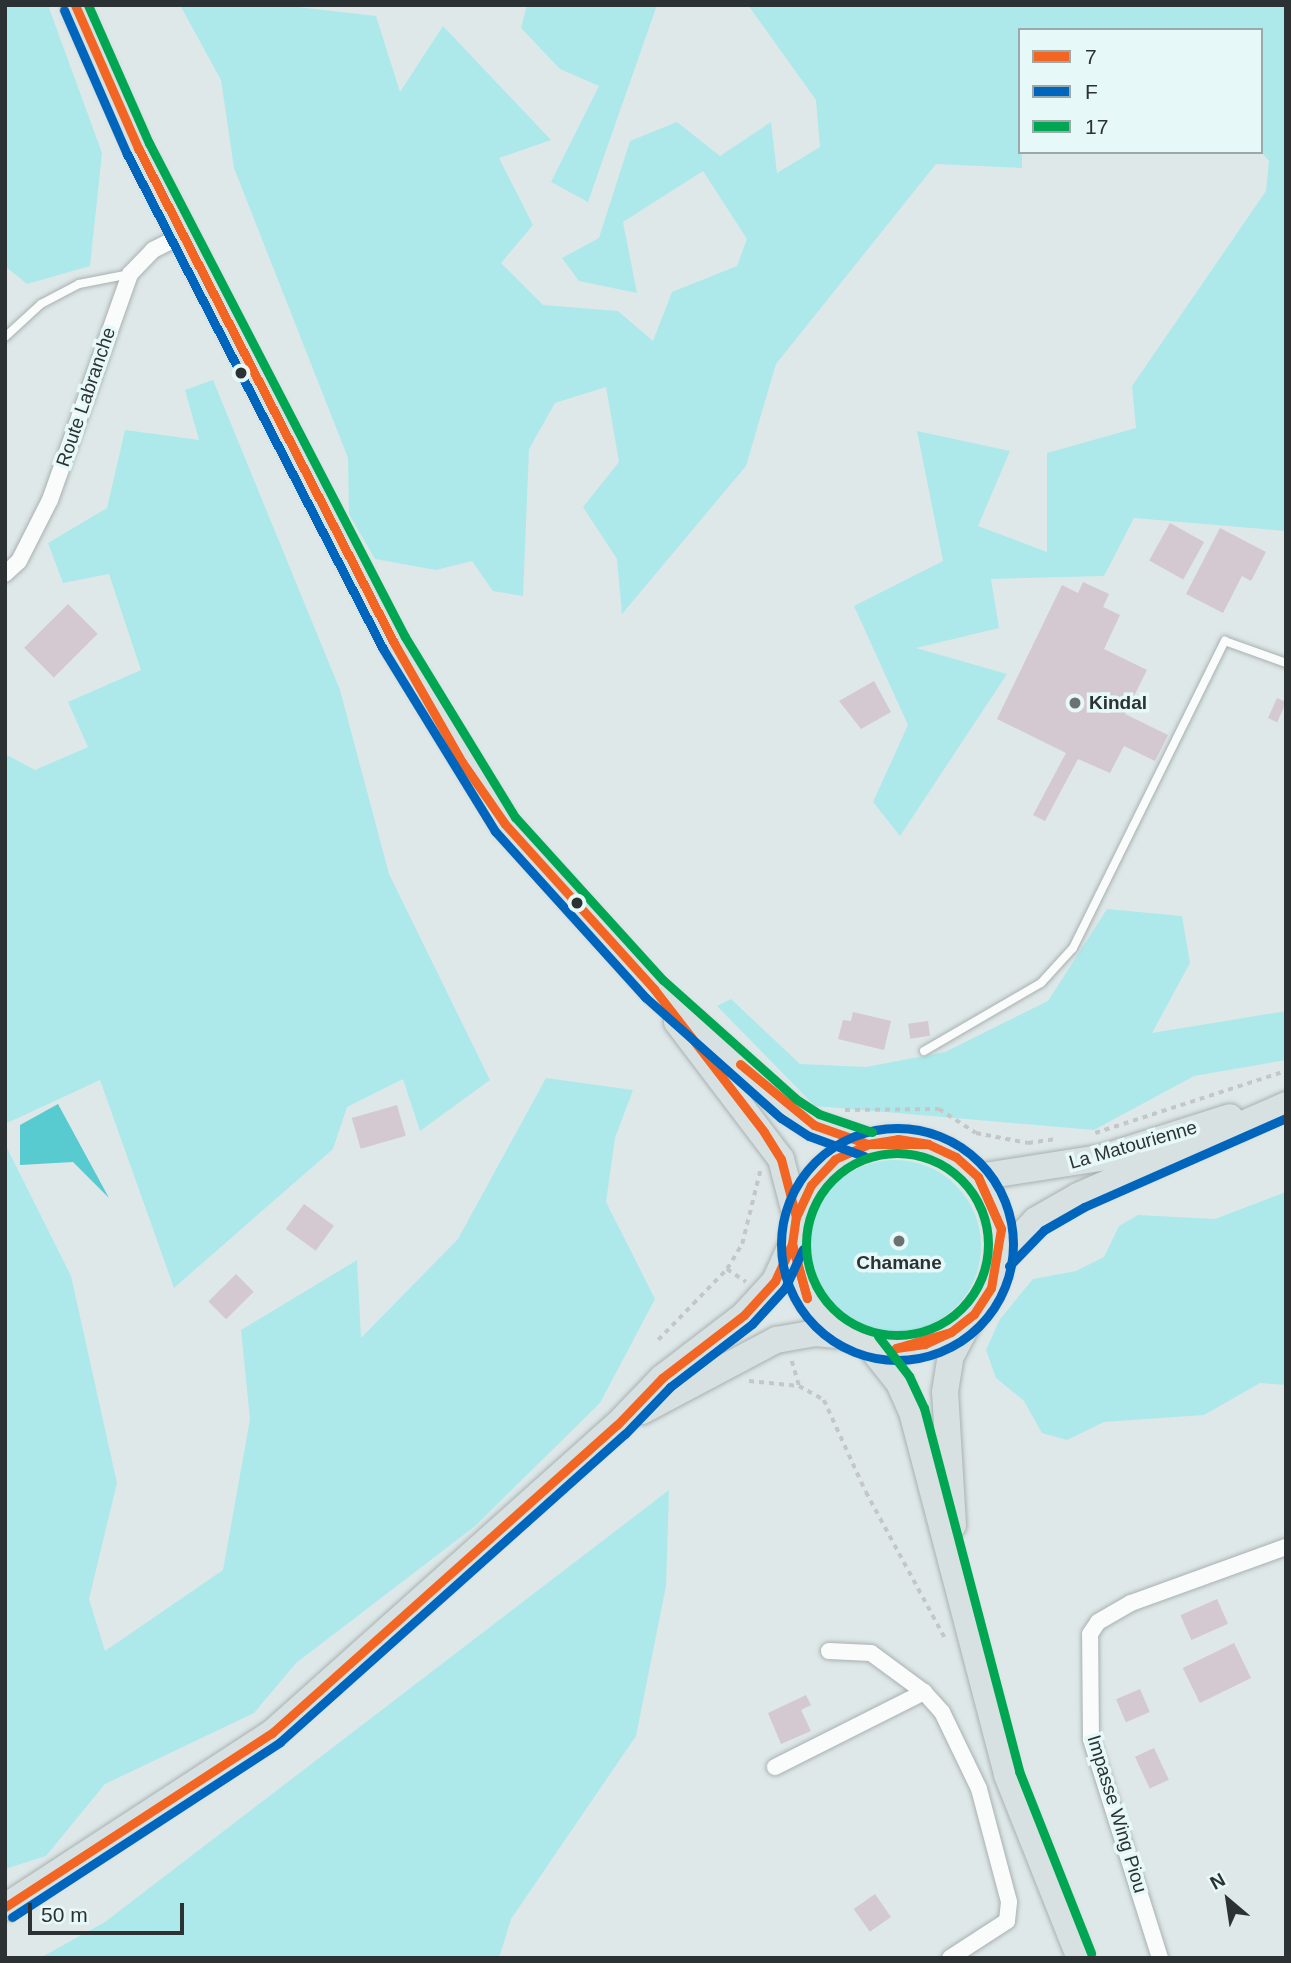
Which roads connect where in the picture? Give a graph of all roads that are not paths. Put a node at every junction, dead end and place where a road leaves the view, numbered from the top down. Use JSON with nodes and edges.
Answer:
{"nodes":[{"id":1,"x":75,"y":5,"type":"edge"},
{"id":2,"x":183,"y":234,"type":"junction"},
{"id":3,"x":130,"y":274,"type":"junction"},
{"id":4,"x":5,"y":337,"type":"edge"},
{"id":5,"x":5,"y":575,"type":"edge"},
{"id":6,"x":1286,"y":663,"type":"edge"},
{"id":7,"x":654,"y":989,"type":"junction"},
{"id":8,"x":925,"y":1051,"type":"dead end"},
{"id":9,"x":1286,"y":1103,"type":"edge"},
{"id":10,"x":867,"y":1143,"type":"junction"},
{"id":11,"x":978,"y":1177,"type":"junction"},
{"id":12,"x":796,"y":1217,"type":"junction"},
{"id":13,"x":792,"y":1244,"type":"junction"},
{"id":14,"x":1000,"y":1258,"type":"junction"},
{"id":15,"x":974,"y":1314,"type":"junction"},
{"id":16,"x":858,"y":1340,"type":"junction"},
{"id":17,"x":617,"y":1426,"type":"junction"},
{"id":18,"x":1286,"y":1547,"type":"edge"},
{"id":19,"x":959,"y":1593,"type":"junction"},
{"id":20,"x":830,"y":1651,"type":"dead end"},
{"id":21,"x":924,"y":1692,"type":"junction"},
{"id":22,"x":775,"y":1767,"type":"dead end"},
{"id":23,"x":1007,"y":1775,"type":"junction"},
{"id":24,"x":979,"y":1789,"type":"junction"},
{"id":25,"x":5,"y":1907,"type":"edge"},
{"id":26,"x":950,"y":1958,"type":"edge"},
{"id":27,"x":1080,"y":1958,"type":"edge"},
{"id":28,"x":1160,"y":1958,"type":"edge"}],
"edges":[{"from":1,"to":2,"type":"main road"},
{"from":2,"to":3,"type":"street","name":"Route Labranche"},
{"from":2,"to":7,"type":"main road"},
{"from":3,"to":4,"type":"lane"},
{"from":3,"to":5,"type":"street","name":"Route Labranche"},
{"from":6,"to":8,"type":"lane"},
{"from":7,"to":10,"type":"main road"},
{"from":7,"to":12,"type":"main road"},
{"from":9,"to":11,"type":"main road","name":"La Matourienne"},
{"from":9,"to":14,"type":"main road","name":"La Matourienne"},
{"from":10,"to":11,"type":"main road"},
{"from":10,"to":12,"type":"main road"},
{"from":11,"to":14,"type":"main road"},
{"from":12,"to":13,"type":"main road"},
{"from":13,"to":16,"type":"main road"},
{"from":13,"to":17,"type":"main road"},
{"from":14,"to":15,"type":"main road"},
{"from":15,"to":16,"type":"main road"},
{"from":15,"to":19,"type":"main road"},
{"from":16,"to":17,"type":"main road"},
{"from":16,"to":19,"type":"main road"},
{"from":17,"to":25,"type":"main road"},
{"from":18,"to":28,"type":"street","name":"Impasse Wing Piou"},
{"from":19,"to":23,"type":"main road"},
{"from":20,"to":21,"type":"street"},
{"from":21,"to":22,"type":"street"},
{"from":21,"to":24,"type":"street"},
{"from":23,"to":24,"type":"street"},
{"from":23,"to":27,"type":"main road"},
{"from":24,"to":26,"type":"street"}]}
